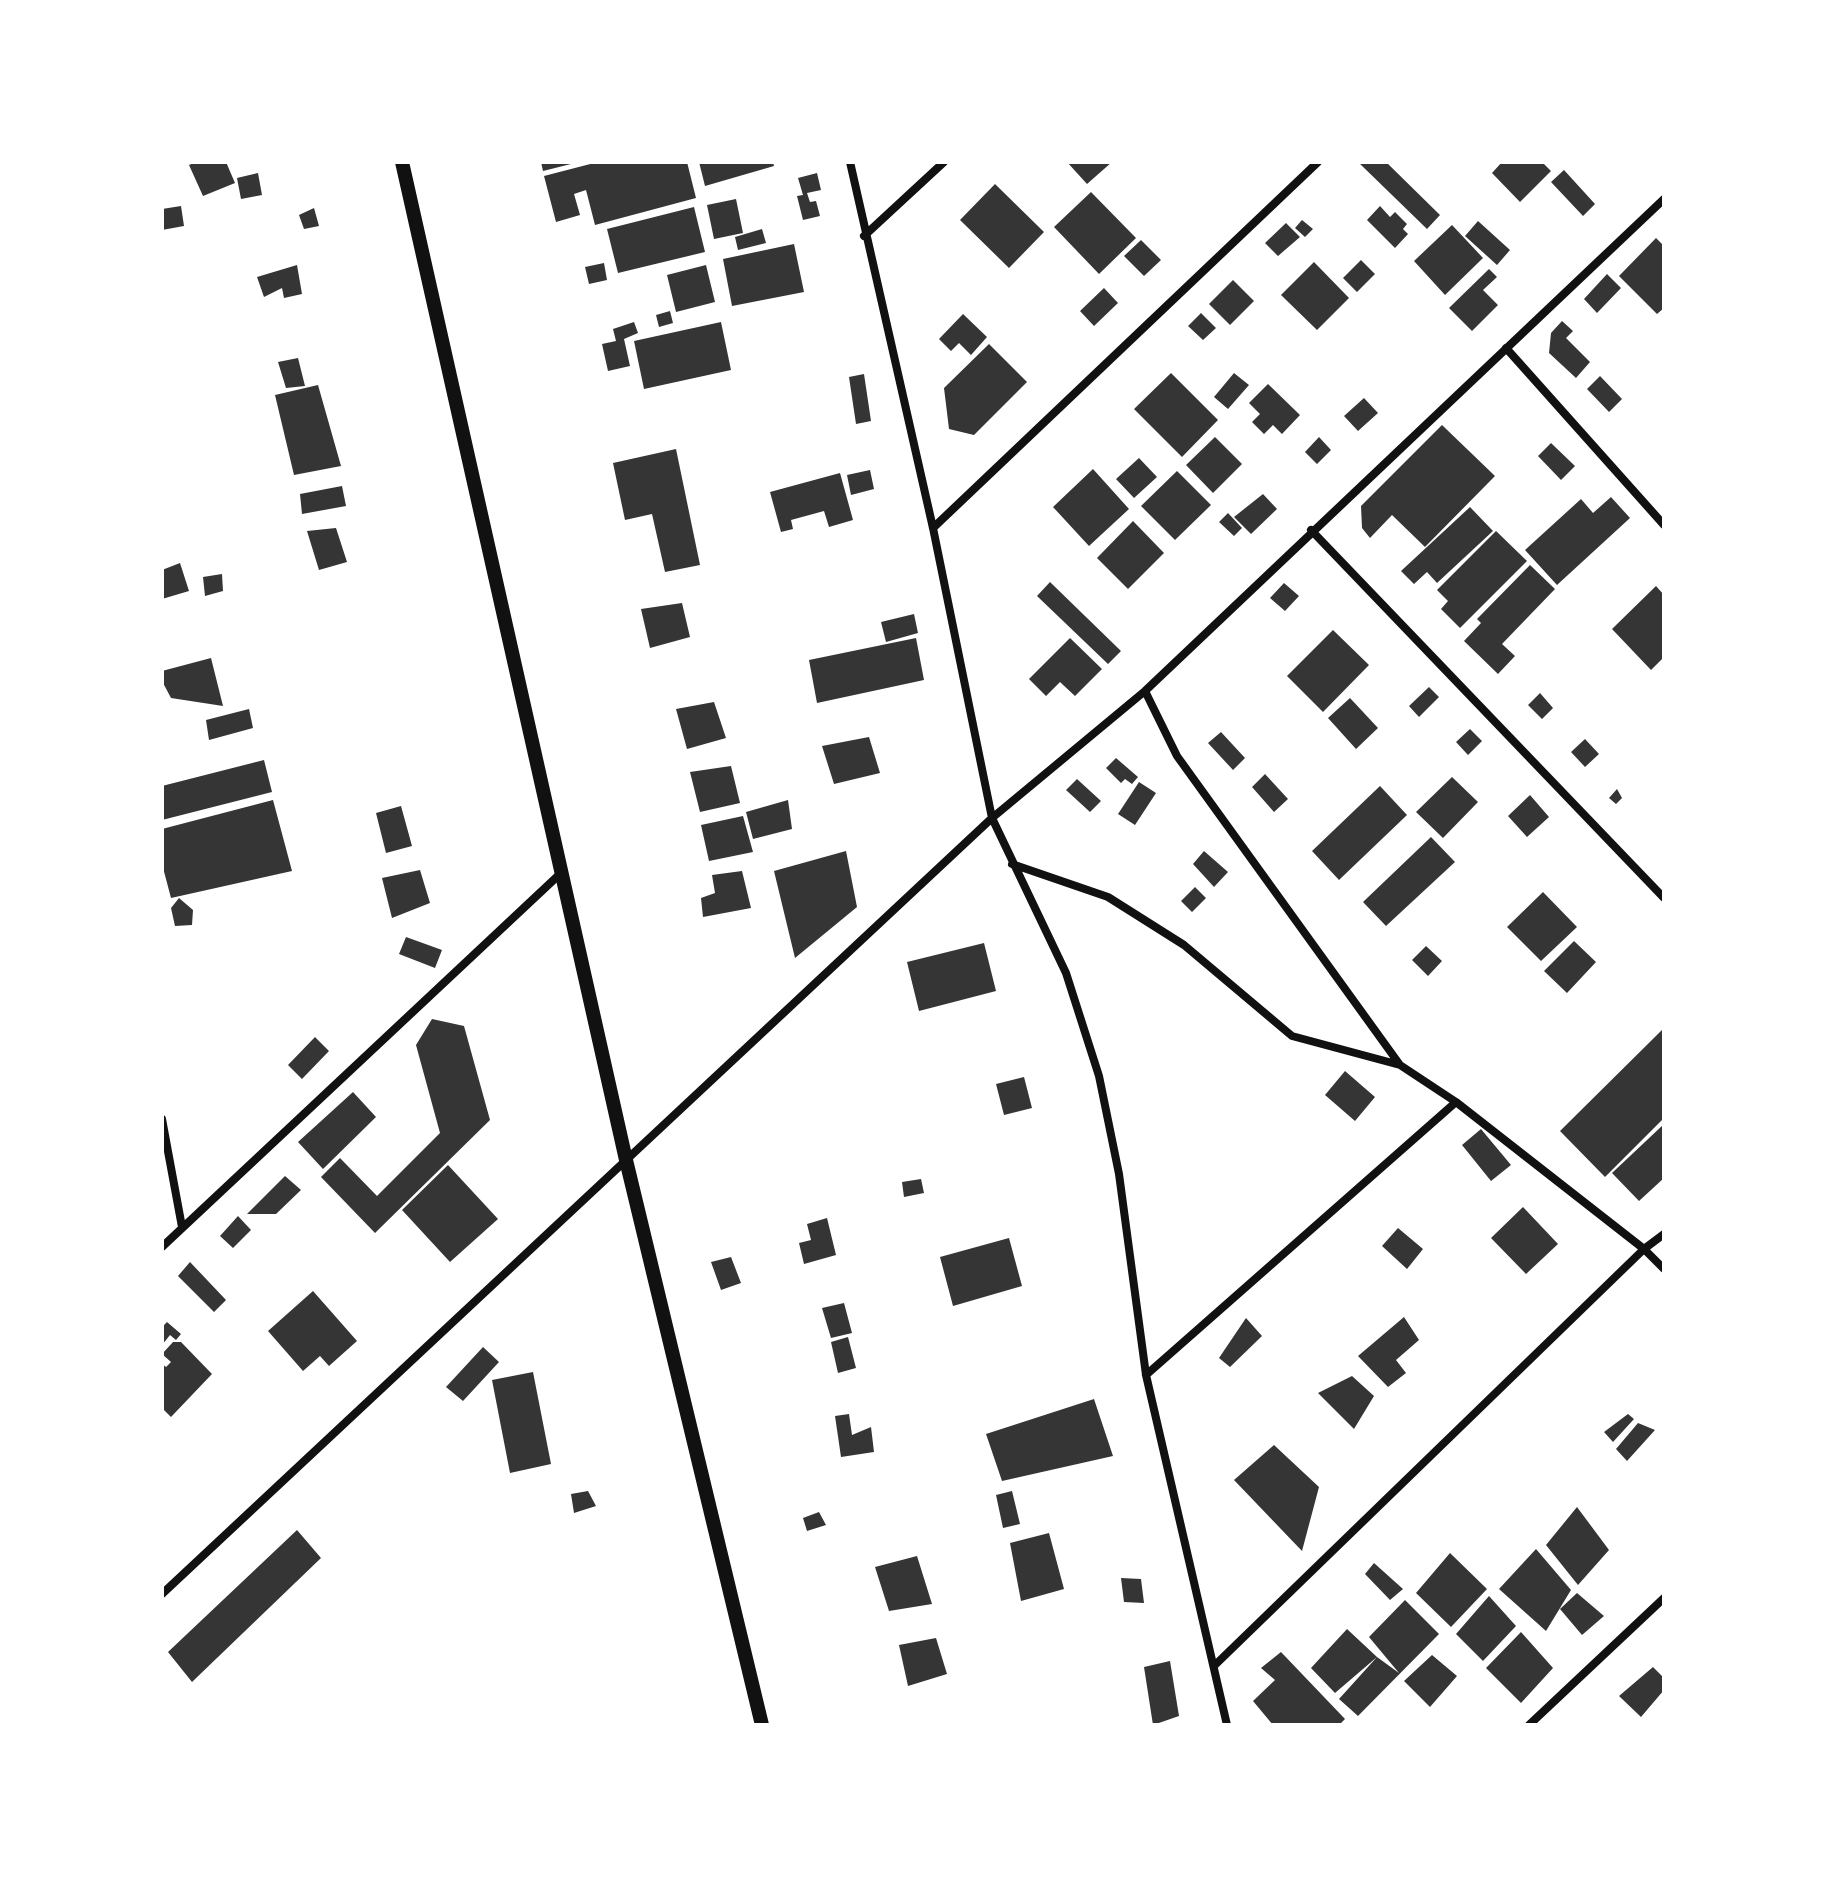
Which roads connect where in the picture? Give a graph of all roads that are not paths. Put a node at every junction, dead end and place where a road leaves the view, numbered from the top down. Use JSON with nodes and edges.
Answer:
{"nodes":[{"id":1,"x":402,"y":162,"type":"edge"},
{"id":2,"x":850,"y":162,"type":"edge"},
{"id":3,"x":944,"y":162,"type":"edge"},
{"id":4,"x":1318,"y":162,"type":"edge"},
{"id":5,"x":1664,"y":199,"type":"edge"},
{"id":6,"x":864,"y":236,"type":"junction"},
{"id":7,"x":1506,"y":348,"type":"junction"},
{"id":8,"x":1664,"y":525,"type":"edge"},
{"id":9,"x":933,"y":528,"type":"junction"},
{"id":10,"x":1311,"y":530,"type":"junction"},
{"id":11,"x":1145,"y":691,"type":"junction"},
{"id":12,"x":992,"y":818,"type":"junction"},
{"id":13,"x":1011,"y":864,"type":"junction"},
{"id":14,"x":561,"y":873,"type":"junction"},
{"id":15,"x":1664,"y":898,"type":"edge"},
{"id":16,"x":1400,"y":1065,"type":"junction"},
{"id":17,"x":1456,"y":1102,"type":"junction"},
{"id":18,"x":162,"y":1119,"type":"edge"},
{"id":19,"x":626,"y":1160,"type":"junction"},
{"id":20,"x":182,"y":1227,"type":"junction"},
{"id":21,"x":1664,"y":1234,"type":"edge"},
{"id":22,"x":162,"y":1247,"type":"edge"},
{"id":23,"x":1644,"y":1249,"type":"junction"},
{"id":24,"x":1664,"y":1269,"type":"edge"},
{"id":25,"x":1146,"y":1375,"type":"junction"},
{"id":26,"x":162,"y":1594,"type":"edge"},
{"id":27,"x":1664,"y":1598,"type":"edge"},
{"id":28,"x":1214,"y":1666,"type":"junction"},
{"id":29,"x":762,"y":1725,"type":"edge"},
{"id":30,"x":1227,"y":1725,"type":"edge"},
{"id":31,"x":1529,"y":1725,"type":"edge"}],
"edges":[{"from":1,"to":14,"type":"street"},
{"from":2,"to":6,"type":"street"},
{"from":3,"to":6,"type":"street"},
{"from":4,"to":9,"type":"street"},
{"from":5,"to":7,"type":"street"},
{"from":6,"to":9,"type":"street"},
{"from":7,"to":8,"type":"street"},
{"from":7,"to":10,"type":"street"},
{"from":9,"to":12,"type":"street"},
{"from":10,"to":11,"type":"street"},
{"from":10,"to":15,"type":"street"},
{"from":11,"to":12,"type":"street"},
{"from":11,"to":16,"type":"street"},
{"from":12,"to":13,"type":"street"},
{"from":12,"to":19,"type":"street"},
{"from":13,"to":16,"type":"street"},
{"from":13,"to":25,"type":"street"},
{"from":14,"to":19,"type":"street"},
{"from":14,"to":20,"type":"street"},
{"from":16,"to":17,"type":"street"},
{"from":17,"to":23,"type":"street"},
{"from":17,"to":25,"type":"street"},
{"from":18,"to":20,"type":"street"},
{"from":19,"to":26,"type":"street"},
{"from":19,"to":29,"type":"street"},
{"from":20,"to":22,"type":"street"},
{"from":21,"to":23,"type":"street"},
{"from":23,"to":24,"type":"street"},
{"from":23,"to":28,"type":"street"},
{"from":25,"to":28,"type":"street"},
{"from":27,"to":31,"type":"street"},
{"from":28,"to":30,"type":"street"}]}
